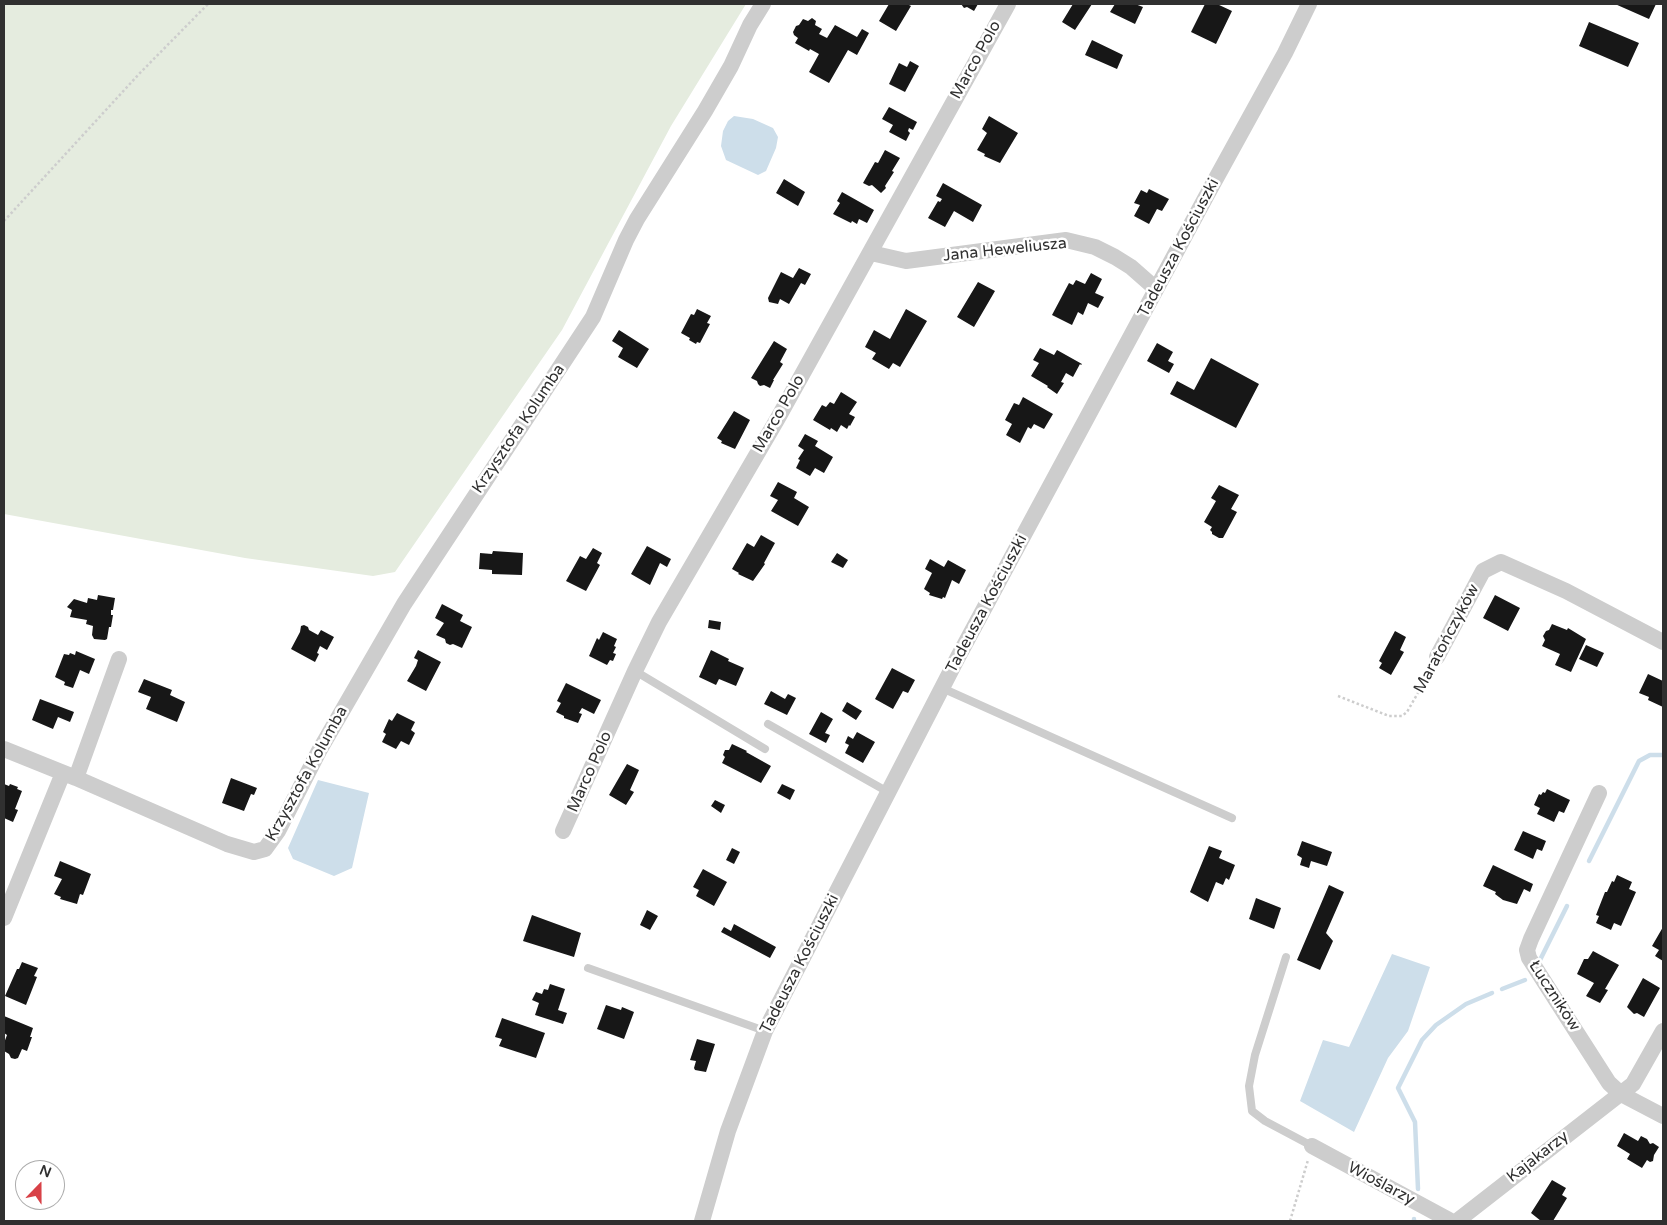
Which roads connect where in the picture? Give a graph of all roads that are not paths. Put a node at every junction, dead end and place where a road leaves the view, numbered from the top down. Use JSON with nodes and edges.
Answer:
{"nodes":[{"id":1,"x":763,"y":4,"type":"edge"},
{"id":2,"x":1008,"y":4,"type":"edge"},
{"id":3,"x":1308,"y":4,"type":"edge"},
{"id":4,"x":871,"y":253,"type":"junction"},
{"id":5,"x":1156,"y":289,"type":"junction"},
{"id":6,"x":1663,"y":642,"type":"edge"},
{"id":7,"x":1437,"y":657,"type":"road end"},
{"id":8,"x":119,"y":659,"type":"dead end"},
{"id":9,"x":635,"y":671,"type":"junction"},
{"id":10,"x":942,"y":688,"type":"junction"},
{"id":11,"x":768,"y":724,"type":"dead end"},
{"id":12,"x":4,"y":749,"type":"edge"},
{"id":13,"x":766,"y":749,"type":"dead end"},
{"id":14,"x":70,"y":776,"type":"junction"},
{"id":15,"x":888,"y":792,"type":"junction"},
{"id":16,"x":1599,"y":793,"type":"dead end"},
{"id":17,"x":1232,"y":818,"type":"dead end"},
{"id":18,"x":563,"y":830,"type":"dead end"},
{"id":19,"x":4,"y":918,"type":"edge"},
{"id":20,"x":1286,"y":957,"type":"dead end"},
{"id":21,"x":588,"y":968,"type":"dead end"},
{"id":22,"x":764,"y":1031,"type":"junction"},
{"id":23,"x":1663,"y":1031,"type":"edge"},
{"id":24,"x":1620,"y":1094,"type":"junction"},
{"id":25,"x":1663,"y":1116,"type":"edge"},
{"id":26,"x":1312,"y":1146,"type":"joint"},
{"id":27,"x":702,"y":1221,"type":"edge"},
{"id":28,"x":1451,"y":1221,"type":"edge"},
{"id":29,"x":1457,"y":1221,"type":"edge"}],
"edges":[{"from":1,"to":14,"type":"street","name":"Krzysztofa Kolumba"},
{"from":2,"to":4,"type":"street","name":"Marco Polo"},
{"from":3,"to":5,"type":"street","name":"Tadeusza Kościuszki"},
{"from":4,"to":5,"type":"street","name":"Jana Heweliusza"},
{"from":4,"to":9,"type":"street","name":"Marco Polo"},
{"from":5,"to":10,"type":"street","name":"Tadeusza Kościuszki"},
{"from":6,"to":7,"type":"street","name":"Maratończyków"},
{"from":8,"to":14,"type":"street"},
{"from":9,"to":13,"type":"lane"},
{"from":9,"to":18,"type":"street","name":"Marco Polo"},
{"from":10,"to":15,"type":"street","name":"Tadeusza Kościuszki"},
{"from":10,"to":17,"type":"lane"},
{"from":11,"to":15,"type":"lane"},
{"from":12,"to":14,"type":"street"},
{"from":14,"to":19,"type":"street"},
{"from":15,"to":22,"type":"street","name":"Tadeusza Kościuszki"},
{"from":16,"to":24,"type":"street","name":"Łuczników"},
{"from":20,"to":26,"type":"lane"},
{"from":21,"to":22,"type":"lane"},
{"from":22,"to":27,"type":"street","name":"Tadeusza Kościuszki"},
{"from":23,"to":24,"type":"street","name":"Kajakarzy"},
{"from":24,"to":25,"type":"street","name":"Łuczników"},
{"from":24,"to":29,"type":"street","name":"Kajakarzy"},
{"from":26,"to":28,"type":"street","name":"Wioślarzy"}]}
